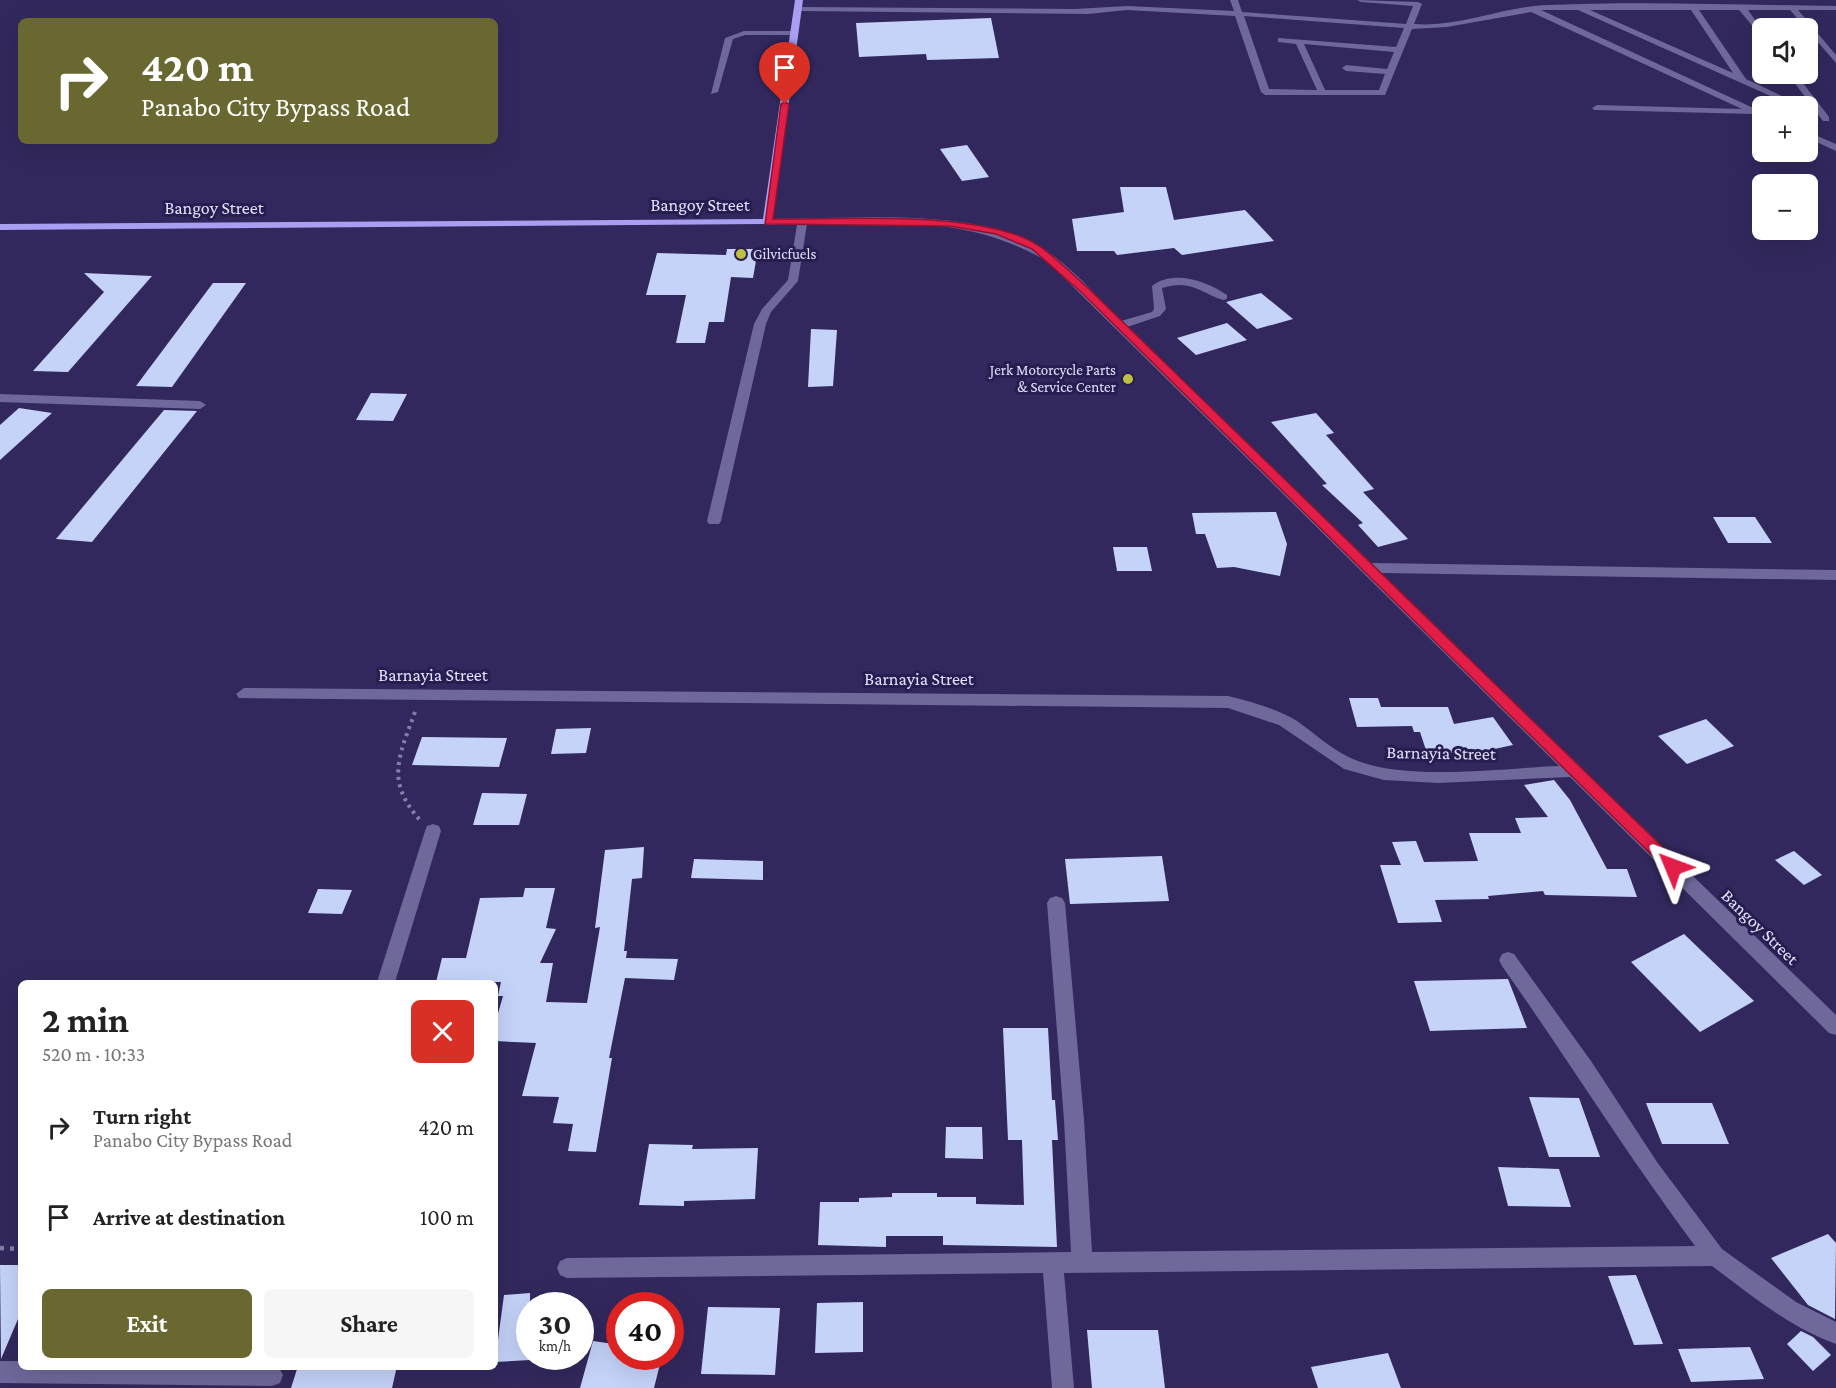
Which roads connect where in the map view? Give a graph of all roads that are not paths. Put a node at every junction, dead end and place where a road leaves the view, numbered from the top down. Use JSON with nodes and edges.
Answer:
{"nodes":[{"id":1,"x":1234,"y":0,"type":"edge"},
{"id":2,"x":1361,"y":0,"type":"edge"},
{"id":3,"x":799,"y":5,"type":"edge"},
{"id":4,"x":1576,"y":7,"type":"junction"},
{"id":5,"x":1694,"y":8,"type":"junction"},
{"id":6,"x":1742,"y":8,"type":"junction"},
{"id":7,"x":1792,"y":8,"type":"junction"},
{"id":8,"x":1836,"y":8,"type":"edge"},
{"id":9,"x":1531,"y":9,"type":"junction"},
{"id":10,"x":1238,"y":13,"type":"junction"},
{"id":11,"x":1752,"y":22,"type":"edge"},
{"id":12,"x":1408,"y":27,"type":"junction"},
{"id":13,"x":795,"y":33,"type":"junction"},
{"id":14,"x":1281,"y":40,"type":"dead end"},
{"id":15,"x":1299,"y":42,"type":"junction"},
{"id":16,"x":1400,"y":50,"type":"junction"},
{"id":17,"x":1836,"y":60,"type":"edge"},
{"id":18,"x":1346,"y":68,"type":"dead end"},
{"id":19,"x":1391,"y":72,"type":"junction"},
{"id":20,"x":1743,"y":81,"type":"junction"},
{"id":21,"x":1800,"y":84,"type":"edge"},
{"id":22,"x":714,"y":93,"type":"dead end"},
{"id":23,"x":1322,"y":93,"type":"junction"},
{"id":24,"x":1777,"y":96,"type":"edge"},
{"id":25,"x":1597,"y":108,"type":"dead end"},
{"id":26,"x":1752,"y":110,"type":"edge"},
{"id":27,"x":1752,"y":113,"type":"edge"},
{"id":28,"x":1818,"y":115,"type":"edge"},
{"id":29,"x":1826,"y":119,"type":"junction"},
{"id":30,"x":1836,"y":123,"type":"edge"},
{"id":31,"x":1818,"y":140,"type":"edge"},
{"id":32,"x":1836,"y":148,"type":"edge"},
{"id":33,"x":768,"y":222,"type":"junction"},
{"id":34,"x":802,"y":222,"type":"junction"},
{"id":35,"x":0,"y":227,"type":"edge"},
{"id":36,"x":1223,"y":297,"type":"dead end"},
{"id":37,"x":1120,"y":325,"type":"junction"},
{"id":38,"x":0,"y":398,"type":"edge"},
{"id":39,"x":200,"y":405,"type":"dead end"},
{"id":40,"x":714,"y":521,"type":"dead end"},
{"id":41,"x":1369,"y":568,"type":"junction"},
{"id":42,"x":1836,"y":575,"type":"edge"},
{"id":43,"x":244,"y":694,"type":"dead end"},
{"id":44,"x":1575,"y":771,"type":"junction"},
{"id":45,"x":433,"y":831,"type":"road end"},
{"id":46,"x":1056,"y":903,"type":"dead end"},
{"id":47,"x":1508,"y":960,"type":"dead end"},
{"id":48,"x":387,"y":980,"type":"edge"},
{"id":49,"x":1836,"y":1027,"type":"edge"},
{"id":50,"x":1715,"y":1256,"type":"junction"},
{"id":51,"x":1082,"y":1262,"type":"junction"},
{"id":52,"x":1053,"y":1263,"type":"junction"},
{"id":53,"x":567,"y":1268,"type":"dead end"},
{"id":54,"x":1836,"y":1333,"type":"edge"},
{"id":55,"x":0,"y":1372,"type":"edge"},
{"id":56,"x":272,"y":1376,"type":"edge"},
{"id":57,"x":1063,"y":1388,"type":"edge"}],
"edges":[{"from":1,"to":10,"type":"street"},
{"from":2,"to":12,"type":"street"},
{"from":3,"to":10,"type":"street"},
{"from":3,"to":13,"type":"main road"},
{"from":4,"to":5,"type":"street"},
{"from":4,"to":9,"type":"street"},
{"from":4,"to":20,"type":"street"},
{"from":5,"to":6,"type":"street"},
{"from":5,"to":20,"type":"street"},
{"from":6,"to":7,"type":"street"},
{"from":6,"to":11,"type":"street"},
{"from":7,"to":8,"type":"street"},
{"from":7,"to":17,"type":"street"},
{"from":9,"to":12,"type":"street"},
{"from":9,"to":26,"type":"street"},
{"from":10,"to":12,"type":"street"},
{"from":10,"to":23,"type":"street"},
{"from":12,"to":16,"type":"street"},
{"from":13,"to":22,"type":"street"},
{"from":13,"to":33,"type":"main road"},
{"from":14,"to":15,"type":"street"},
{"from":15,"to":16,"type":"street"},
{"from":15,"to":23,"type":"street"},
{"from":16,"to":19,"type":"street"},
{"from":18,"to":19,"type":"street"},
{"from":19,"to":23,"type":"street"},
{"from":20,"to":24,"type":"street"},
{"from":21,"to":29,"type":"street"},
{"from":25,"to":27,"type":"street"},
{"from":28,"to":29,"type":"street"},
{"from":29,"to":30,"type":"street"},
{"from":31,"to":32,"type":"street"},
{"from":33,"to":34,"type":"street","name":"Bangoy Street"},
{"from":33,"to":35,"type":"main road","name":"Bangoy Street"},
{"from":34,"to":37,"type":"street","name":"Bangoy Street"},
{"from":34,"to":40,"type":"street"},
{"from":36,"to":37,"type":"street"},
{"from":37,"to":41,"type":"street","name":"Bangoy Street"},
{"from":38,"to":39,"type":"street"},
{"from":41,"to":42,"type":"street"},
{"from":41,"to":44,"type":"street","name":"Bangoy Street"},
{"from":43,"to":44,"type":"street","name":"Barnayia Street"},
{"from":44,"to":49,"type":"street","name":"Bangoy Street"},
{"from":45,"to":48,"type":"street"},
{"from":46,"to":51,"type":"street"},
{"from":47,"to":50,"type":"street"},
{"from":50,"to":51,"type":"street"},
{"from":50,"to":54,"type":"street"},
{"from":51,"to":52,"type":"street"},
{"from":52,"to":53,"type":"street"},
{"from":52,"to":57,"type":"street"},
{"from":55,"to":56,"type":"street"}]}
